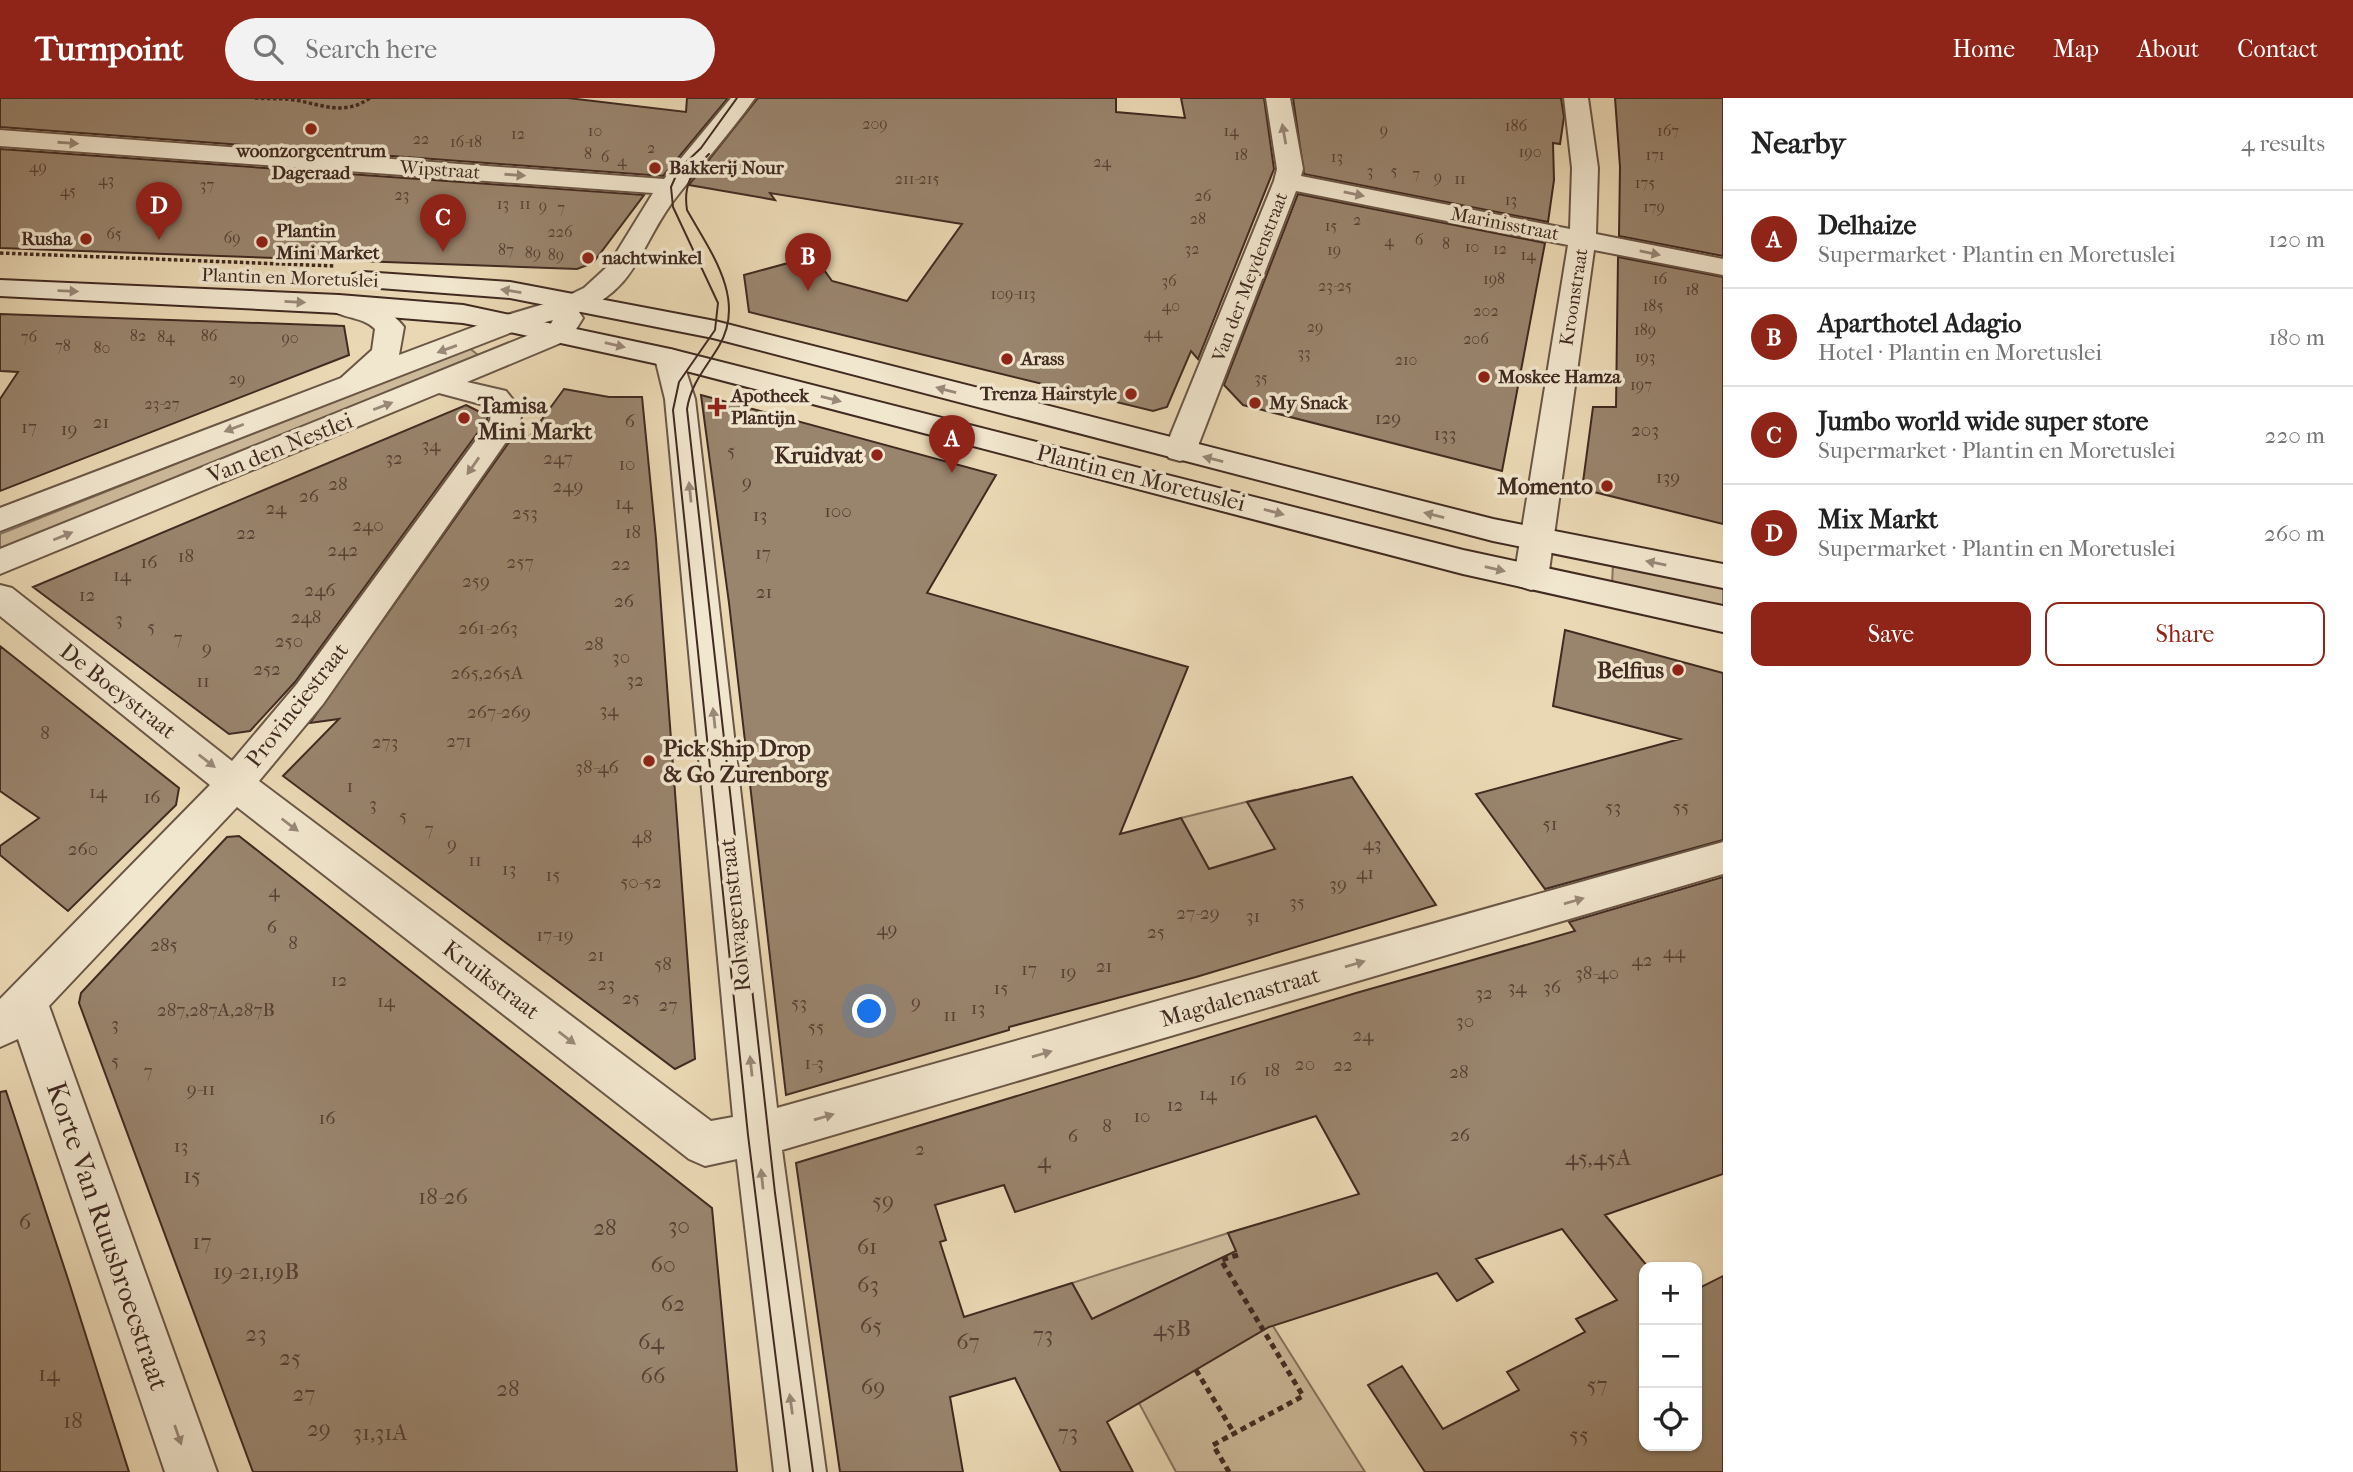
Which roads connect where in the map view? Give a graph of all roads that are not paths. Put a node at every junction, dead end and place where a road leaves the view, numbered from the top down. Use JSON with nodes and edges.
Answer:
{"nodes":[{"id":1,"x":743,"y":98,"type":"edge"},
{"id":2,"x":1278,"y":98,"type":"edge"},
{"id":3,"x":1576,"y":98,"type":"edge"},
{"id":4,"x":0,"y":138,"type":"edge"},
{"id":5,"x":1287,"y":181,"type":"junction"},
{"id":6,"x":671,"y":187,"type":"junction"},
{"id":7,"x":1583,"y":240,"type":"junction"},
{"id":8,"x":0,"y":267,"type":"edge"},
{"id":9,"x":1723,"y":267,"type":"edge"},
{"id":10,"x":0,"y":288,"type":"edge"},
{"id":11,"x":339,"y":304,"type":"junction"},
{"id":12,"x":578,"y":304,"type":"junction"},
{"id":13,"x":510,"y":323,"type":"junction"},
{"id":14,"x":559,"y":333,"type":"junction"},
{"id":15,"x":670,"y":358,"type":"junction"},
{"id":16,"x":348,"y":384,"type":"junction"},
{"id":17,"x":439,"y":384,"type":"junction"},
{"id":18,"x":1180,"y":451,"type":"junction"},
{"id":19,"x":0,"y":520,"type":"edge"},
{"id":20,"x":1536,"y":539,"type":"junction"},
{"id":21,"x":0,"y":562,"type":"edge"},
{"id":22,"x":1723,"y":576,"type":"edge"},
{"id":23,"x":1531,"y":578,"type":"junction"},
{"id":24,"x":0,"y":597,"type":"edge"},
{"id":25,"x":1723,"y":619,"type":"edge"},
{"id":26,"x":235,"y":784,"type":"junction"},
{"id":27,"x":1723,"y":858,"type":"edge"},
{"id":28,"x":13,"y":1014,"type":"edge"},
{"id":29,"x":757,"y":1134,"type":"junction"},
{"id":30,"x":191,"y":1472,"type":"edge"},
{"id":31,"x":800,"y":1472,"type":"edge"}],
"edges":[{"from":1,"to":6,"type":"street"},
{"from":5,"to":2,"type":"street","name":"Van der Meydenstraat","one_way":true},
{"from":3,"to":7,"type":"street","name":"Kroonstraat"},
{"from":4,"to":6,"type":"street","name":"Wipstraat","one_way":true},
{"from":5,"to":7,"type":"street","name":"Marinisstraat","one_way":true},
{"from":5,"to":18,"type":"street","name":"Van der Meydenstraat"},
{"from":6,"to":12,"type":"street"},
{"from":7,"to":9,"type":"street","name":"Marinisstraat","one_way":true},
{"from":7,"to":20,"type":"street","name":"Kroonstraat"},
{"from":12,"to":8,"type":"street","name":"Plantin en Moretuslei","one_way":true},
{"from":10,"to":11,"type":"street","name":"Plantin en Moretuslei","one_way":true},
{"from":11,"to":13,"type":"street","name":"Plantin en Moretuslei"},
{"from":11,"to":16,"type":"street"},
{"from":12,"to":13,"type":"street","name":"Plantin en Moretuslei"},
{"from":12,"to":14,"type":"street"},
{"from":18,"to":12,"type":"street","name":"Plantin en Moretuslei","one_way":true},
{"from":13,"to":14,"type":"street","name":"Plantin en Moretuslei"},
{"from":13,"to":16,"type":"street","name":"Van den Nestlei","one_way":true},
{"from":14,"to":15,"type":"street","name":"Plantin en Moretuslei","one_way":true},
{"from":14,"to":17,"type":"street","name":"Van den Nestlei"},
{"from":15,"to":23,"type":"street","name":"Plantin en Moretuslei","one_way":true},
{"from":29,"to":15,"type":"street","name":"Rolwagenstraat","one_way":true},
{"from":16,"to":19,"type":"street","name":"Van den Nestlei","one_way":true},
{"from":21,"to":17,"type":"street","name":"Van den Nestlei","one_way":true},
{"from":17,"to":26,"type":"street","name":"Provinciestraat","one_way":true},
{"from":20,"to":18,"type":"street","name":"Plantin en Moretuslei","one_way":true},
{"from":22,"to":20,"type":"street","name":"Plantin en Moretuslei","one_way":true},
{"from":20,"to":23,"type":"street","name":"Kroonstraat"},
{"from":23,"to":25,"type":"street","name":"Plantin en Moretuslei"},
{"from":24,"to":26,"type":"street","name":"De Boeystraat","one_way":true},
{"from":26,"to":28,"type":"street","name":"Provinciestraat"},
{"from":26,"to":29,"type":"street","name":"Kruikstraat","one_way":true},
{"from":29,"to":27,"type":"street","name":"Magdalenastraat","one_way":true},
{"from":28,"to":30,"type":"street","name":"Korte Van Ruusbroecstraat","one_way":true},
{"from":31,"to":29,"type":"street","name":"Rolwagenstraat","one_way":true}]}
